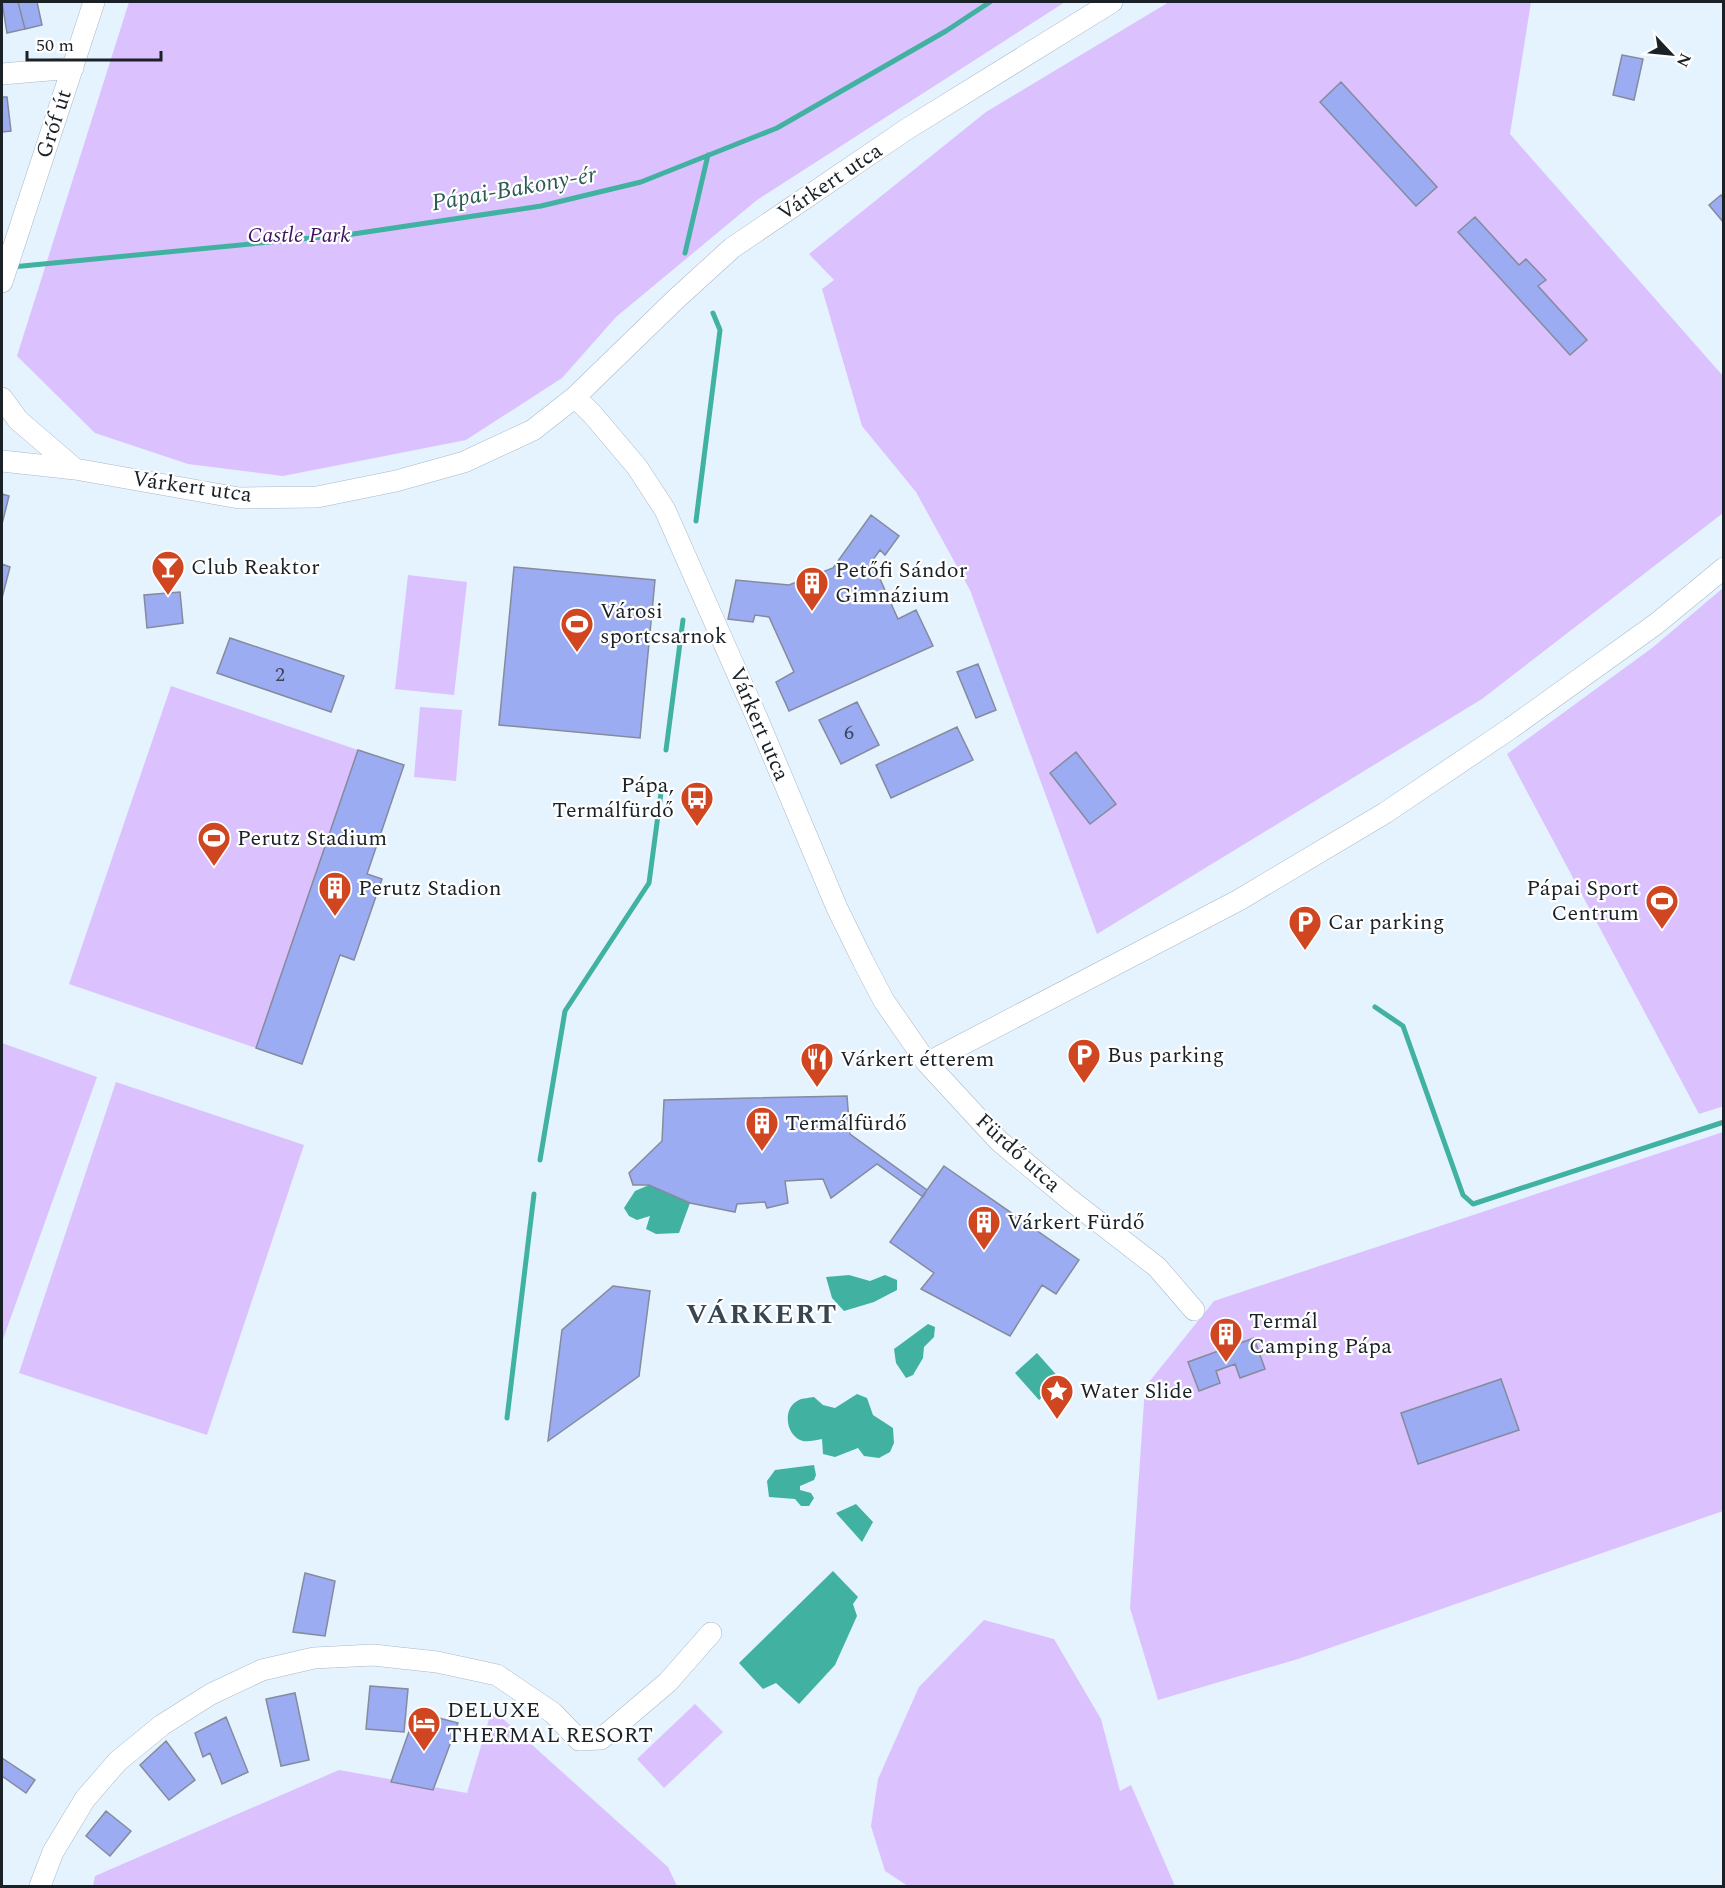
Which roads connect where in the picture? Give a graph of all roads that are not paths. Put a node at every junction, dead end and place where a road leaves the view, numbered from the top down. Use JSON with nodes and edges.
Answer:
{"nodes":[{"id":1,"x":94,"y":2,"type":"edge"},
{"id":2,"x":1112,"y":2,"type":"edge"},
{"id":3,"x":73,"y":68,"type":"junction"},
{"id":4,"x":2,"y":74,"type":"edge"},
{"id":5,"x":2,"y":282,"type":"edge"},
{"id":6,"x":575,"y":397,"type":"junction"},
{"id":7,"x":2,"y":398,"type":"edge"},
{"id":8,"x":2,"y":461,"type":"edge"},
{"id":9,"x":75,"y":469,"type":"junction"},
{"id":10,"x":1724,"y":568,"type":"edge"},
{"id":11,"x":927,"y":1063,"type":"junction"},
{"id":12,"x":1194,"y":1310,"type":"dead end"},
{"id":13,"x":711,"y":1633,"type":"dead end"},
{"id":14,"x":40,"y":1887,"type":"edge"}],
"edges":[{"from":1,"to":3,"type":"street","name":"Gróf út"},
{"from":2,"to":6,"type":"street","name":"Várkert utca"},
{"from":3,"to":4,"type":"street"},
{"from":3,"to":5,"type":"street","name":"Gróf út"},
{"from":6,"to":9,"type":"street","name":"Várkert utca"},
{"from":6,"to":11,"type":"street","name":"Várkert utca"},
{"from":7,"to":9,"type":"street"},
{"from":8,"to":9,"type":"street","name":"Várkert utca"},
{"from":10,"to":11,"type":"street"},
{"from":11,"to":12,"type":"street","name":"Fürdő utca"},
{"from":13,"to":14,"type":"street"}]}
